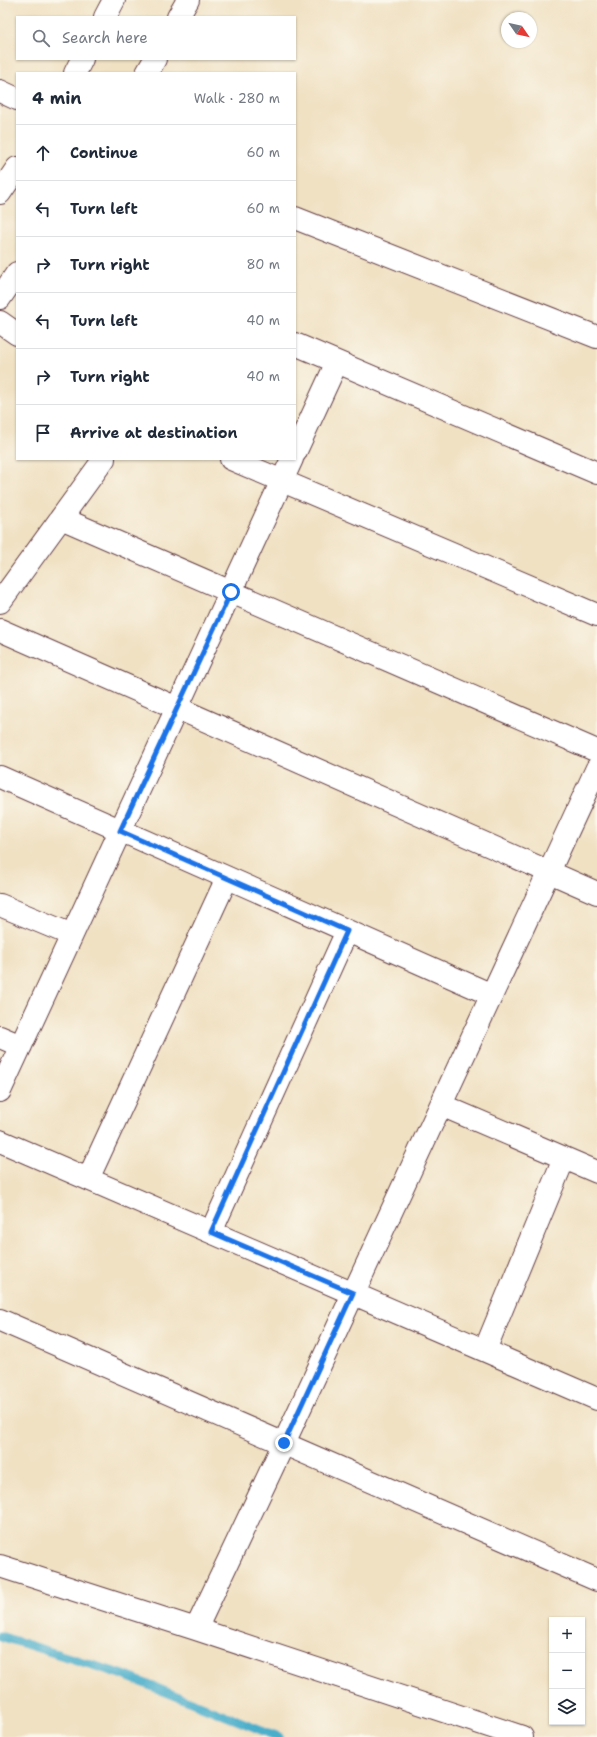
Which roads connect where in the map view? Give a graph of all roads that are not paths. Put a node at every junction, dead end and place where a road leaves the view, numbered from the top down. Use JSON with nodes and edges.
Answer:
{"nodes":[{"id":1,"x":114,"y":0,"type":"edge"},
{"id":2,"x":188,"y":0,"type":"edge"},
{"id":3,"x":106,"y":16,"type":"edge"},
{"id":4,"x":179,"y":16,"type":"edge"},
{"id":5,"x":82,"y":60,"type":"edge"},
{"id":6,"x":154,"y":60,"type":"edge"},
{"id":7,"x":76,"y":72,"type":"edge"},
{"id":8,"x":148,"y":72,"type":"edge"},
{"id":9,"x":0,"y":91,"type":"edge"},
{"id":10,"x":16,"y":99,"type":"edge"},
{"id":11,"x":16,"y":169,"type":"edge"},
{"id":12,"x":0,"y":193,"type":"edge"},
{"id":13,"x":296,"y":218,"type":"edge"},
{"id":14,"x":16,"y":275,"type":"edge"},
{"id":15,"x":0,"y":298,"type":"edge"},
{"id":16,"x":0,"y":322,"type":"edge"},
{"id":17,"x":16,"y":333,"type":"edge"},
{"id":18,"x":597,"y":336,"type":"edge"},
{"id":19,"x":296,"y":344,"type":"edge"},
{"id":20,"x":337,"y":362,"type":"junction"},
{"id":21,"x":296,"y":451,"type":"edge"},
{"id":22,"x":103,"y":460,"type":"edge"},
{"id":23,"x":233,"y":460,"type":"edge"},
{"id":24,"x":292,"y":460,"type":"edge"},
{"id":25,"x":597,"y":472,"type":"edge"},
{"id":26,"x":282,"y":481,"type":"junction"},
{"id":27,"x":61,"y":518,"type":"junction"},
{"id":28,"x":231,"y":592,"type":"junction"},
{"id":29,"x":0,"y":602,"type":"edge"},
{"id":30,"x":597,"y":615,"type":"edge"},
{"id":31,"x":0,"y":630,"type":"edge"},
{"id":32,"x":177,"y":708,"type":"junction"},
{"id":33,"x":597,"y":751,"type":"edge"},
{"id":34,"x":597,"y":768,"type":"edge"},
{"id":35,"x":0,"y":778,"type":"edge"},
{"id":36,"x":120,"y":831,"type":"junction"},
{"id":37,"x":549,"y":872,"type":"junction"},
{"id":38,"x":227,"y":878,"type":"junction"},
{"id":39,"x":597,"y":893,"type":"edge"},
{"id":40,"x":0,"y":905,"type":"edge"},
{"id":41,"x":347,"y":931,"type":"junction"},
{"id":42,"x":72,"y":935,"type":"junction"},
{"id":43,"x":492,"y":995,"type":"junction"},
{"id":44,"x":0,"y":1037,"type":"edge"},
{"id":45,"x":21,"y":1046,"type":"junction"},
{"id":46,"x":0,"y":1091,"type":"edge"},
{"id":47,"x":441,"y":1105,"type":"junction"},
{"id":48,"x":0,"y":1141,"type":"edge"},
{"id":49,"x":564,"y":1158,"type":"junction"},
{"id":50,"x":597,"y":1172,"type":"edge"},
{"id":51,"x":88,"y":1179,"type":"junction"},
{"id":52,"x":211,"y":1232,"type":"junction"},
{"id":53,"x":353,"y":1293,"type":"junction"},
{"id":54,"x":0,"y":1320,"type":"edge"},
{"id":55,"x":485,"y":1350,"type":"junction"},
{"id":56,"x":597,"y":1399,"type":"edge"},
{"id":57,"x":284,"y":1443,"type":"junction"},
{"id":58,"x":0,"y":1566,"type":"edge"},
{"id":59,"x":597,"y":1580,"type":"edge"},
{"id":60,"x":196,"y":1629,"type":"junction"},
{"id":61,"x":522,"y":1737,"type":"edge"}],
"edges":[{"from":1,"to":3,"type":"street"},
{"from":2,"to":4,"type":"street"},
{"from":5,"to":7,"type":"street"},
{"from":6,"to":8,"type":"street"},
{"from":9,"to":10,"type":"street"},
{"from":11,"to":12,"type":"street"},
{"from":13,"to":18,"type":"street"},
{"from":14,"to":15,"type":"street"},
{"from":16,"to":17,"type":"street"},
{"from":19,"to":20,"type":"street"},
{"from":20,"to":21,"type":"street"},
{"from":20,"to":25,"type":"street"},
{"from":22,"to":27,"type":"street"},
{"from":23,"to":26,"type":"street"},
{"from":24,"to":26,"type":"street"},
{"from":26,"to":28,"type":"street"},
{"from":26,"to":30,"type":"street"},
{"from":27,"to":28,"type":"street"},
{"from":27,"to":29,"type":"street"},
{"from":28,"to":32,"type":"street"},
{"from":28,"to":33,"type":"street"},
{"from":31,"to":32,"type":"street"},
{"from":32,"to":36,"type":"street"},
{"from":32,"to":37,"type":"street"},
{"from":34,"to":37,"type":"street"},
{"from":35,"to":36,"type":"street"},
{"from":36,"to":38,"type":"street"},
{"from":36,"to":42,"type":"street"},
{"from":37,"to":39,"type":"street"},
{"from":37,"to":43,"type":"street"},
{"from":38,"to":41,"type":"street"},
{"from":38,"to":51,"type":"street"},
{"from":40,"to":42,"type":"street"},
{"from":41,"to":43,"type":"street"},
{"from":41,"to":52,"type":"street"},
{"from":42,"to":45,"type":"street"},
{"from":43,"to":47,"type":"street"},
{"from":44,"to":45,"type":"street"},
{"from":45,"to":46,"type":"street"},
{"from":47,"to":49,"type":"street"},
{"from":47,"to":53,"type":"street"},
{"from":48,"to":51,"type":"street"},
{"from":49,"to":50,"type":"street"},
{"from":49,"to":55,"type":"street"},
{"from":51,"to":52,"type":"street"},
{"from":52,"to":53,"type":"street"},
{"from":53,"to":55,"type":"street"},
{"from":53,"to":57,"type":"street"},
{"from":54,"to":57,"type":"street"},
{"from":55,"to":56,"type":"street"},
{"from":57,"to":59,"type":"street"},
{"from":57,"to":60,"type":"street"},
{"from":58,"to":60,"type":"street"},
{"from":60,"to":61,"type":"street"}]}
